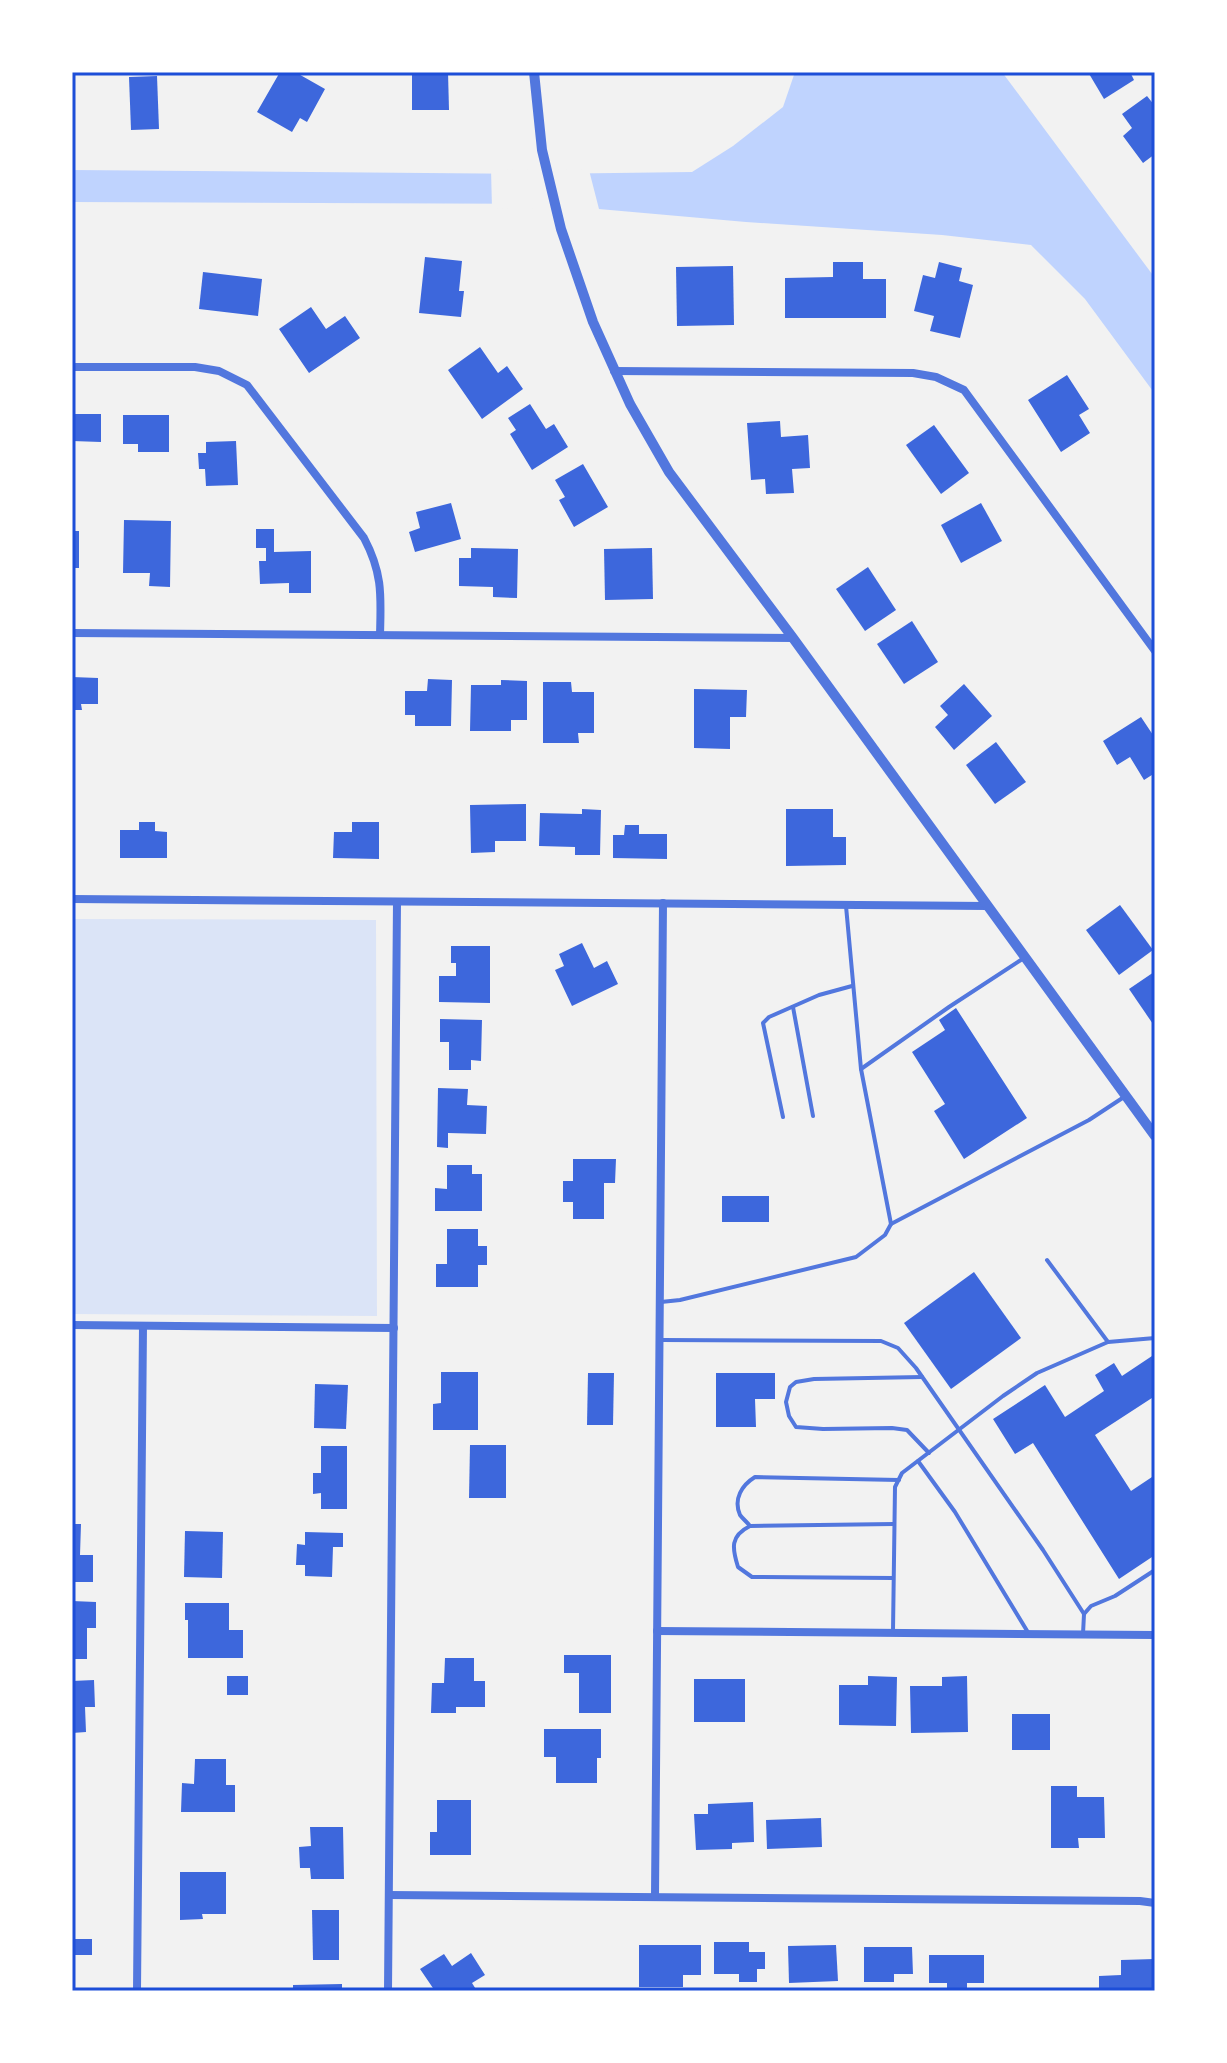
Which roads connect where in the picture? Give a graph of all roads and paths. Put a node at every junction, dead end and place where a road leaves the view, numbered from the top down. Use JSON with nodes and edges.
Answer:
{"nodes":[{"id":1,"x":534,"y":72,"type":"edge"},
{"id":2,"x":72,"y":367,"type":"edge"},
{"id":3,"x":614,"y":371,"type":"junction"},
{"id":4,"x":72,"y":633,"type":"edge"},
{"id":5,"x":380,"y":635,"type":"junction"},
{"id":6,"x":793,"y":638,"type":"junction"},
{"id":7,"x":1155,"y":651,"type":"edge"},
{"id":8,"x":72,"y":899,"type":"edge"},
{"id":9,"x":397,"y":902,"type":"junction"},
{"id":10,"x":663,"y":903,"type":"junction"},
{"id":11,"x":846,"y":905,"type":"junction"},
{"id":12,"x":988,"y":906,"type":"junction"},
{"id":13,"x":1025,"y":957,"type":"junction"},
{"id":14,"x":852,"y":986,"type":"junction"},
{"id":15,"x":793,"y":1007,"type":"junction"},
{"id":16,"x":861,"y":1069,"type":"junction"},
{"id":17,"x":1126,"y":1096,"type":"junction"},
{"id":18,"x":813,"y":1116,"type":"dead end"},
{"id":19,"x":783,"y":1117,"type":"dead end"},
{"id":20,"x":1155,"y":1136,"type":"edge"},
{"id":21,"x":891,"y":1224,"type":"junction"},
{"id":22,"x":1047,"y":1260,"type":"dead end"},
{"id":23,"x":660,"y":1302,"type":"junction"},
{"id":24,"x":72,"y":1325,"type":"edge"},
{"id":25,"x":143,"y":1326,"type":"junction"},
{"id":26,"x":394,"y":1328,"type":"junction"},
{"id":27,"x":1155,"y":1338,"type":"edge"},
{"id":28,"x":659,"y":1340,"type":"junction"},
{"id":29,"x":1108,"y":1342,"type":"junction"},
{"id":30,"x":922,"y":1377,"type":"junction"},
{"id":31,"x":960,"y":1429,"type":"junction"},
{"id":32,"x":929,"y":1453,"type":"junction"},
{"id":33,"x":918,"y":1461,"type":"junction"},
{"id":34,"x":899,"y":1480,"type":"junction"},
{"id":35,"x":894,"y":1524,"type":"junction"},
{"id":36,"x":750,"y":1526,"type":"junction"},
{"id":37,"x":1155,"y":1570,"type":"edge"},
{"id":38,"x":893,"y":1578,"type":"junction"},
{"id":39,"x":1084,"y":1614,"type":"junction"},
{"id":40,"x":657,"y":1631,"type":"junction"},
{"id":41,"x":893,"y":1633,"type":"junction"},
{"id":42,"x":1029,"y":1634,"type":"junction"},
{"id":43,"x":1083,"y":1634,"type":"junction"},
{"id":44,"x":1155,"y":1635,"type":"edge"},
{"id":45,"x":389,"y":1895,"type":"junction"},
{"id":46,"x":655,"y":1897,"type":"junction"},
{"id":47,"x":1155,"y":1903,"type":"edge"},
{"id":48,"x":137,"y":1991,"type":"edge"},
{"id":49,"x":388,"y":1991,"type":"edge"}],
"edges":[{"from":1,"to":3,"type":"street"},
{"from":2,"to":5,"type":"street"},
{"from":3,"to":6,"type":"street"},
{"from":3,"to":7,"type":"street"},
{"from":4,"to":5,"type":"street"},
{"from":5,"to":6,"type":"street"},
{"from":6,"to":12,"type":"street"},
{"from":8,"to":9,"type":"street"},
{"from":9,"to":10,"type":"street"},
{"from":9,"to":26,"type":"street"},
{"from":10,"to":11,"type":"street"},
{"from":10,"to":23,"type":"street"},
{"from":11,"to":12,"type":"street"},
{"from":11,"to":14,"type":"lane"},
{"from":12,"to":13,"type":"street"},
{"from":13,"to":16,"type":"lane"},
{"from":13,"to":17,"type":"street"},
{"from":14,"to":15,"type":"lane"},
{"from":14,"to":16,"type":"lane"},
{"from":15,"to":18,"type":"lane"},
{"from":15,"to":19,"type":"lane"},
{"from":16,"to":21,"type":"lane"},
{"from":17,"to":20,"type":"street"},
{"from":17,"to":21,"type":"lane"},
{"from":21,"to":23,"type":"lane"},
{"from":22,"to":29,"type":"lane"},
{"from":23,"to":28,"type":"street"},
{"from":24,"to":25,"type":"street"},
{"from":25,"to":26,"type":"street"},
{"from":25,"to":48,"type":"street"},
{"from":26,"to":45,"type":"street"},
{"from":27,"to":29,"type":"lane"},
{"from":28,"to":30,"type":"lane"},
{"from":28,"to":40,"type":"street"},
{"from":29,"to":31,"type":"lane"},
{"from":30,"to":31,"type":"lane"},
{"from":30,"to":32,"type":"lane"},
{"from":31,"to":32,"type":"lane"},
{"from":31,"to":39,"type":"lane"},
{"from":32,"to":33,"type":"lane"},
{"from":33,"to":34,"type":"lane"},
{"from":33,"to":42,"type":"lane"},
{"from":34,"to":35,"type":"lane"},
{"from":34,"to":36,"type":"lane"},
{"from":35,"to":36,"type":"lane"},
{"from":35,"to":38,"type":"lane"},
{"from":36,"to":38,"type":"lane"},
{"from":37,"to":39,"type":"lane"},
{"from":38,"to":41,"type":"lane"},
{"from":39,"to":43,"type":"lane"},
{"from":40,"to":41,"type":"street"},
{"from":40,"to":46,"type":"street"},
{"from":41,"to":42,"type":"street"},
{"from":42,"to":43,"type":"street"},
{"from":43,"to":44,"type":"street"},
{"from":45,"to":46,"type":"street"},
{"from":45,"to":49,"type":"street"},
{"from":46,"to":47,"type":"street"}]}
